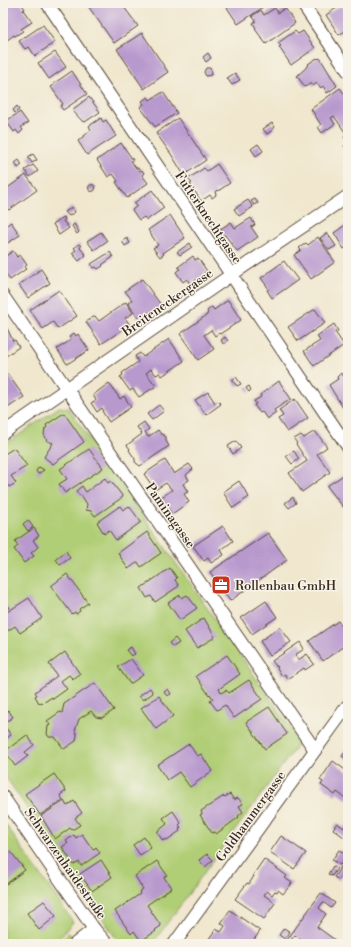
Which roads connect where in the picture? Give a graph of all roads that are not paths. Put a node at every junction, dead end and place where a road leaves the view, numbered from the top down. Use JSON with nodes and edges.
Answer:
{"nodes":[{"id":1,"x":48,"y":3,"type":"edge"},
{"id":2,"x":302,"y":3,"type":"edge"},
{"id":3,"x":348,"y":71,"type":"edge"},
{"id":4,"x":348,"y":196,"type":"edge"},
{"id":5,"x":232,"y":275,"type":"junction"},
{"id":6,"x":3,"y":296,"type":"edge"},
{"id":7,"x":67,"y":389,"type":"junction"},
{"id":8,"x":3,"y":434,"type":"edge"},
{"id":9,"x":348,"y":447,"type":"edge"},
{"id":10,"x":348,"y":704,"type":"edge"},
{"id":11,"x":315,"y":750,"type":"junction"},
{"id":12,"x":3,"y":797,"type":"edge"},
{"id":13,"x":94,"y":929,"type":"junction"},
{"id":14,"x":75,"y":944,"type":"edge"},
{"id":15,"x":92,"y":944,"type":"edge"},
{"id":16,"x":107,"y":944,"type":"edge"},
{"id":17,"x":174,"y":944,"type":"edge"}],
"edges":[{"from":1,"to":5,"type":"street","name":"Futterknechtgasse"},
{"from":2,"to":3,"type":"street"},
{"from":4,"to":5,"type":"street","name":"Breiteneckergasse"},
{"from":5,"to":7,"type":"street","name":"Breiteneckergasse"},
{"from":5,"to":9,"type":"street","name":"Futterknechtgasse"},
{"from":6,"to":7,"type":"street","name":"Paminagasse"},
{"from":7,"to":8,"type":"street","name":"Breiteneckergasse"},
{"from":7,"to":11,"type":"street","name":"Paminagasse"},
{"from":10,"to":11,"type":"street","name":"Goldhammergasse"},
{"from":11,"to":17,"type":"street","name":"Goldhammergasse"},
{"from":12,"to":13,"type":"street","name":"Schwarzenhaidestraße"},
{"from":13,"to":14,"type":"street"},
{"from":13,"to":15,"type":"street"},
{"from":13,"to":16,"type":"street","name":"Schwarzenhaidestraße"}]}
